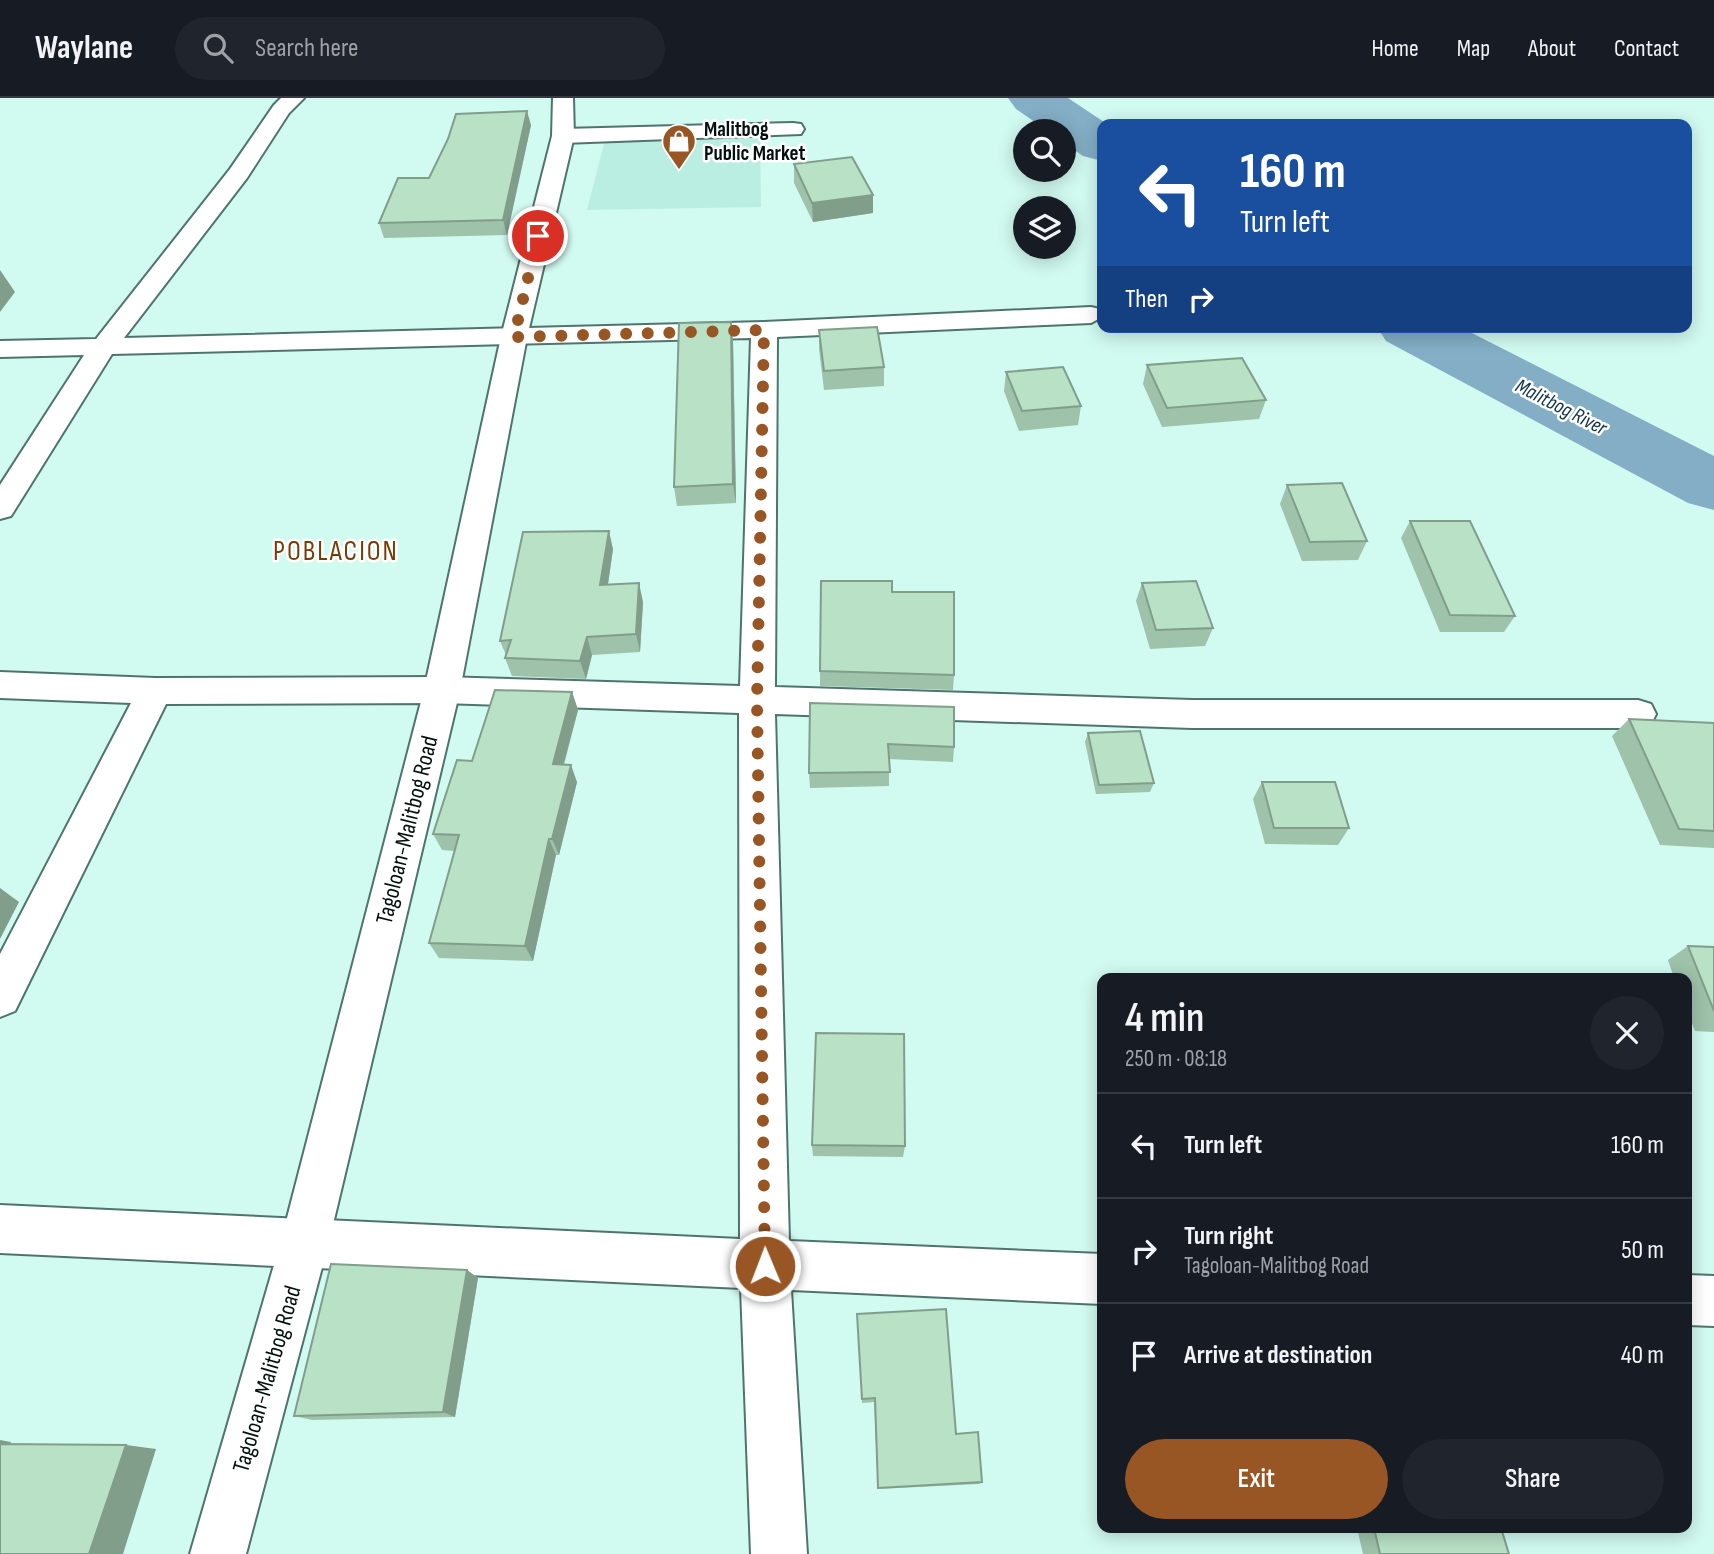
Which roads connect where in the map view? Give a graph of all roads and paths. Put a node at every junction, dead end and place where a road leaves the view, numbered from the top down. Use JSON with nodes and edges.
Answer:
{"nodes":[{"id":1,"x":294,"y":98,"type":"edge"},
{"id":2,"x":563,"y":98,"type":"edge"},
{"id":3,"x":793,"y":129,"type":"dead end"},
{"id":4,"x":563,"y":136,"type":"junction"},
{"id":5,"x":1091,"y":315,"type":"dead end"},
{"id":6,"x":764,"y":330,"type":"junction"},
{"id":7,"x":514,"y":337,"type":"junction"},
{"id":8,"x":103,"y":347,"type":"junction"},
{"id":9,"x":0,"y":349,"type":"edge"},
{"id":10,"x":0,"y":509,"type":"edge"},
{"id":11,"x":0,"y":685,"type":"edge"},
{"id":12,"x":442,"y":690,"type":"junction"},
{"id":13,"x":155,"y":691,"type":"junction"},
{"id":14,"x":757,"y":701,"type":"junction"},
{"id":15,"x":1638,"y":714,"type":"dead end"},
{"id":16,"x":0,"y":997,"type":"edge"},
{"id":17,"x":0,"y":1229,"type":"edge"},
{"id":18,"x":305,"y":1241,"type":"junction"},
{"id":19,"x":765,"y":1266,"type":"junction"},
{"id":20,"x":1097,"y":1279,"type":"edge"},
{"id":21,"x":1692,"y":1300,"type":"edge"},
{"id":22,"x":1714,"y":1301,"type":"edge"},
{"id":23,"x":218,"y":1554,"type":"edge"},
{"id":24,"x":779,"y":1554,"type":"edge"}],
"edges":[{"from":1,"to":8,"type":"street"},
{"from":2,"to":4,"type":"street","name":"Tagoloan-Malitbog Road"},
{"from":3,"to":4,"type":"street"},
{"from":4,"to":7,"type":"street","name":"Tagoloan-Malitbog Road"},
{"from":5,"to":6,"type":"street"},
{"from":6,"to":7,"type":"street"},
{"from":6,"to":14,"type":"street"},
{"from":7,"to":8,"type":"street"},
{"from":7,"to":12,"type":"street","name":"Tagoloan-Malitbog Road"},
{"from":8,"to":9,"type":"street"},
{"from":8,"to":10,"type":"street"},
{"from":11,"to":13,"type":"street"},
{"from":12,"to":13,"type":"street"},
{"from":12,"to":14,"type":"street"},
{"from":12,"to":18,"type":"street","name":"Tagoloan-Malitbog Road"},
{"from":13,"to":16,"type":"street"},
{"from":14,"to":15,"type":"street"},
{"from":14,"to":19,"type":"street"},
{"from":17,"to":18,"type":"street"},
{"from":18,"to":19,"type":"street"},
{"from":18,"to":23,"type":"street","name":"Tagoloan-Malitbog Road"},
{"from":19,"to":20,"type":"street"},
{"from":19,"to":24,"type":"street"},
{"from":21,"to":22,"type":"street"}]}
